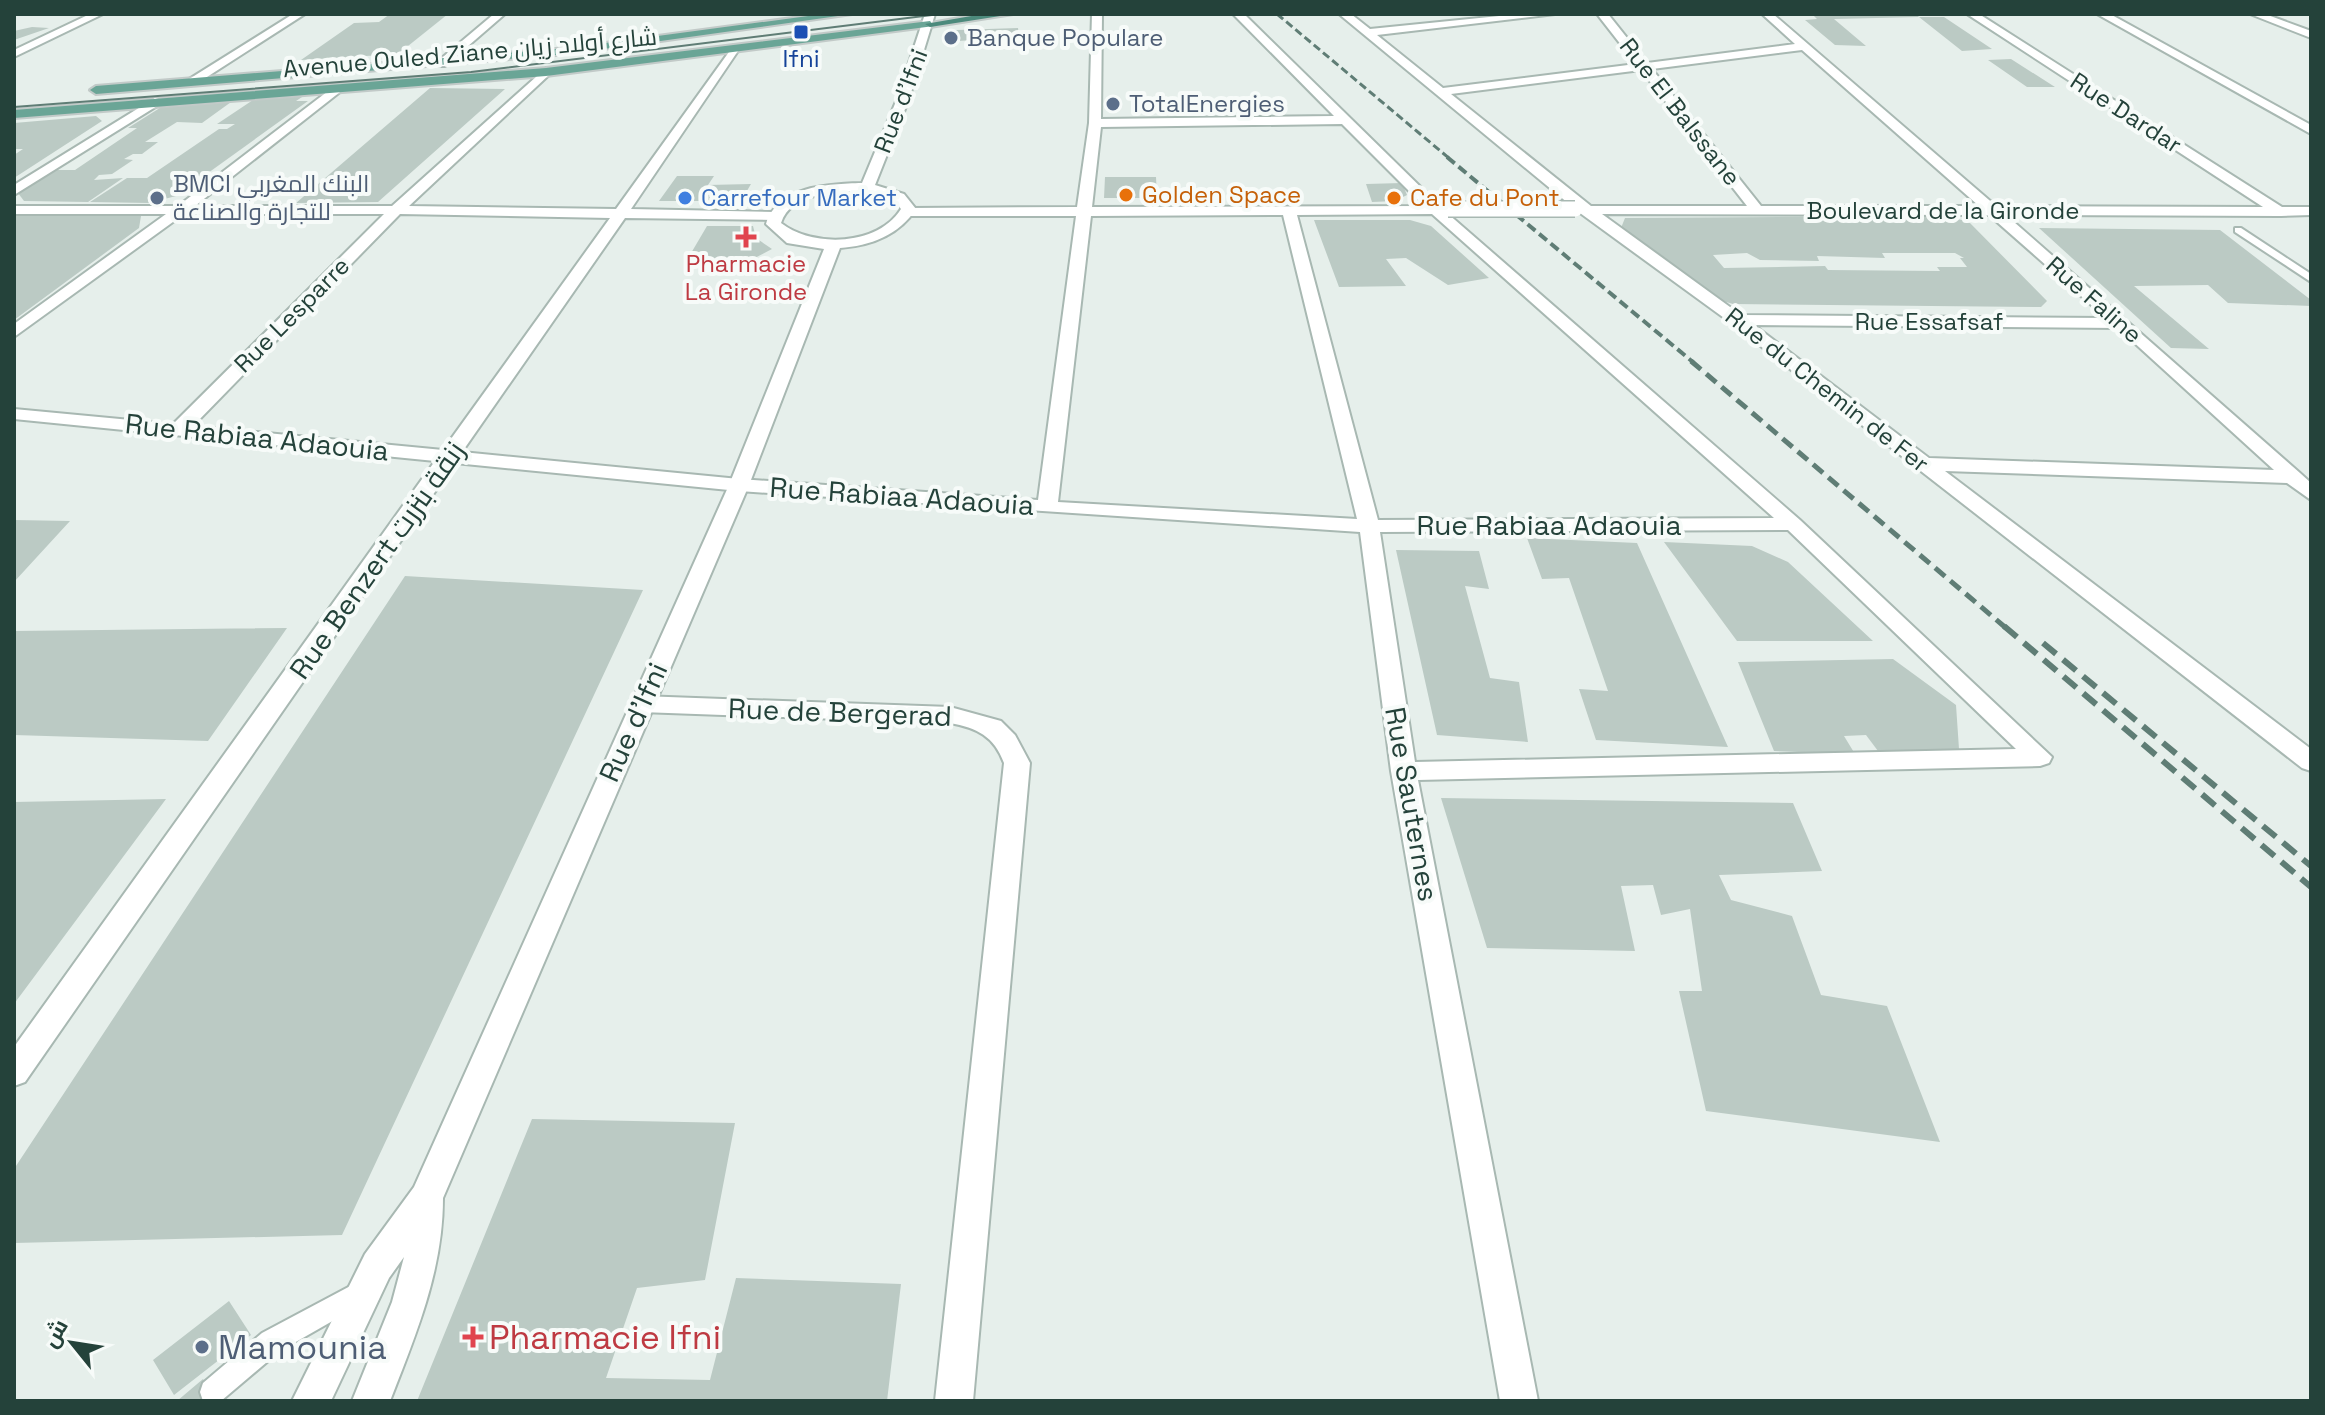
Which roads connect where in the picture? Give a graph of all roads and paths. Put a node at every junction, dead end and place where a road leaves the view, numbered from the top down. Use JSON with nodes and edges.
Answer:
{"nodes":[{"id":1,"x":98,"y":14,"type":"edge"},
{"id":2,"x":300,"y":14,"type":"edge"},
{"id":3,"x":500,"y":14,"type":"edge"},
{"id":4,"x":847,"y":14,"type":"edge"},
{"id":5,"x":1008,"y":14,"type":"edge"},
{"id":6,"x":1097,"y":14,"type":"edge"},
{"id":7,"x":1238,"y":14,"type":"edge"},
{"id":8,"x":1344,"y":14,"type":"edge"},
{"id":9,"x":1550,"y":14,"type":"edge"},
{"id":10,"x":1602,"y":14,"type":"edge"},
{"id":11,"x":1767,"y":14,"type":"edge"},
{"id":12,"x":1972,"y":14,"type":"edge"},
{"id":13,"x":2102,"y":14,"type":"edge"},
{"id":14,"x":2255,"y":14,"type":"edge"},
{"id":15,"x":930,"y":19,"type":"edge"},
{"id":16,"x":2311,"y":19,"type":"edge"},
{"id":17,"x":2283,"y":22,"type":"junction"},
{"id":18,"x":1366,"y":33,"type":"junction"},
{"id":19,"x":2311,"y":35,"type":"edge"},
{"id":20,"x":1806,"y":46,"type":"junction"},
{"id":21,"x":738,"y":47,"type":"junction"},
{"id":22,"x":14,"y":54,"type":"edge"},
{"id":23,"x":441,"y":64,"type":"junction"},
{"id":24,"x":1646,"y":66,"type":"junction"},
{"id":25,"x":546,"y":72,"type":"junction"},
{"id":26,"x":192,"y":81,"type":"junction"},
{"id":27,"x":336,"y":89,"type":"junction"},
{"id":28,"x":83,"y":92,"type":"dead end"},
{"id":29,"x":1442,"y":92,"type":"junction"},
{"id":30,"x":159,"y":101,"type":"junction"},
{"id":31,"x":14,"y":114,"type":"edge"},
{"id":32,"x":1344,"y":120,"type":"junction"},
{"id":33,"x":1095,"y":123,"type":"junction"},
{"id":34,"x":2311,"y":130,"type":"edge"},
{"id":35,"x":867,"y":187,"type":"junction"},
{"id":36,"x":14,"y":191,"type":"edge"},
{"id":37,"x":14,"y":210,"type":"edge"},
{"id":38,"x":181,"y":210,"type":"junction"},
{"id":39,"x":396,"y":210,"type":"junction"},
{"id":40,"x":1442,"y":210,"type":"junction"},
{"id":41,"x":1581,"y":210,"type":"junction"},
{"id":42,"x":1085,"y":211,"type":"junction"},
{"id":43,"x":1289,"y":211,"type":"junction"},
{"id":44,"x":1758,"y":211,"type":"junction"},
{"id":45,"x":1993,"y":211,"type":"junction"},
{"id":46,"x":2311,"y":211,"type":"edge"},
{"id":47,"x":911,"y":212,"type":"junction"},
{"id":48,"x":2281,"y":212,"type":"junction"},
{"id":49,"x":621,"y":213,"type":"junction"},
{"id":50,"x":774,"y":216,"type":"junction"},
{"id":51,"x":2238,"y":230,"type":"dead end"},
{"id":52,"x":834,"y":244,"type":"junction"},
{"id":53,"x":2311,"y":279,"type":"edge"},
{"id":54,"x":1737,"y":320,"type":"junction"},
{"id":55,"x":2122,"y":323,"type":"junction"},
{"id":56,"x":14,"y":332,"type":"edge"},
{"id":57,"x":14,"y":414,"type":"edge"},
{"id":58,"x":180,"y":428,"type":"junction"},
{"id":59,"x":451,"y":457,"type":"junction"},
{"id":60,"x":1924,"y":464,"type":"junction"},
{"id":61,"x":2293,"y":477,"type":"junction"},
{"id":62,"x":739,"y":485,"type":"junction"},
{"id":63,"x":2311,"y":494,"type":"edge"},
{"id":64,"x":1047,"y":507,"type":"junction"},
{"id":65,"x":1793,"y":524,"type":"junction"},
{"id":66,"x":1369,"y":526,"type":"junction"},
{"id":67,"x":641,"y":704,"type":"junction"},
{"id":68,"x":2311,"y":762,"type":"edge"},
{"id":69,"x":1404,"y":771,"type":"junction"},
{"id":70,"x":14,"y":1072,"type":"edge"},
{"id":71,"x":426,"y":1198,"type":"junction"},
{"id":72,"x":365,"y":1291,"type":"junction"},
{"id":73,"x":212,"y":1392,"type":"dead end"},
{"id":74,"x":311,"y":1401,"type":"edge"},
{"id":75,"x":371,"y":1401,"type":"edge"},
{"id":76,"x":954,"y":1401,"type":"edge"},
{"id":77,"x":1519,"y":1401,"type":"edge"}],
"edges":[{"from":1,"to":22,"type":"street"},
{"from":2,"to":26,"type":"street"},
{"from":3,"to":23,"type":"street"},
{"from":4,"to":23,"type":"main road","name":"Avenue Ouled Ziane شارع أولاد زيان"},
{"from":5,"to":15,"type":"highway"},
{"from":6,"to":33,"type":"street"},
{"from":7,"to":32,"type":"street"},
{"from":8,"to":18,"type":"street","name":"Rue du Chemin de Fer"},
{"from":9,"to":18,"type":"street"},
{"from":10,"to":24,"type":"street","name":"Rue El Balssane"},
{"from":11,"to":20,"type":"street","name":"Rue Faline"},
{"from":12,"to":48,"type":"street","name":"Rue Dardar"},
{"from":13,"to":34,"type":"street"},
{"from":14,"to":17,"type":"street"},
{"from":15,"to":21,"type":"main road","name":"Avenue Ouled Ziane شارع أولاد زيان"},
{"from":15,"to":35,"type":"street","name":"Rue d'Ifni"},
{"from":16,"to":17,"type":"street"},
{"from":17,"to":19,"type":"street"},
{"from":18,"to":29,"type":"street","name":"Rue du Chemin de Fer"},
{"from":20,"to":24,"type":"street"},
{"from":20,"to":45,"type":"street","name":"Rue Faline"},
{"from":21,"to":25,"type":"main road","name":"Avenue Ouled Ziane شارع أولاد زيان"},
{"from":21,"to":49,"type":"street","name":"Rue Benzert زنقة بنزرت"},
{"from":23,"to":26,"type":"main road","name":"Avenue Ouled Ziane شارع أولاد زيان"},
{"from":24,"to":29,"type":"street"},
{"from":24,"to":44,"type":"street","name":"Rue El Balssane"},
{"from":25,"to":27,"type":"main road","name":"Avenue Ouled Ziane شارع أولاد زيان"},
{"from":25,"to":39,"type":"street","name":"Rue Lesparre"},
{"from":26,"to":28,"type":"main road","name":"Avenue Ouled Ziane شارع أولاد زيان"},
{"from":27,"to":30,"type":"main road","name":"Avenue Ouled Ziane شارع أولاد زيان"},
{"from":27,"to":38,"type":"street"},
{"from":29,"to":41,"type":"street","name":"Rue du Chemin de Fer"},
{"from":30,"to":31,"type":"main road","name":"Avenue Ouled Ziane شارع أولاد زيان"},
{"from":30,"to":36,"type":"street"},
{"from":32,"to":33,"type":"street"},
{"from":32,"to":40,"type":"street"},
{"from":33,"to":42,"type":"street"},
{"from":35,"to":47,"type":"street"},
{"from":35,"to":50,"type":"street"},
{"from":37,"to":38,"type":"street"},
{"from":38,"to":39,"type":"street"},
{"from":38,"to":56,"type":"street"},
{"from":39,"to":49,"type":"street"},
{"from":39,"to":58,"type":"street","name":"Rue Lesparre"},
{"from":40,"to":41,"type":"street","name":"Boulevard de la Gironde","bridge":true},
{"from":40,"to":43,"type":"street"},
{"from":40,"to":65,"type":"street"},
{"from":41,"to":44,"type":"street","name":"Boulevard de la Gironde"},
{"from":41,"to":54,"type":"street","name":"Rue du Chemin de Fer"},
{"from":42,"to":43,"type":"street"},
{"from":42,"to":47,"type":"street"},
{"from":42,"to":64,"type":"street"},
{"from":43,"to":66,"type":"street","name":"Rue Sauternes"},
{"from":44,"to":45,"type":"street","name":"Boulevard de la Gironde"},
{"from":45,"to":48,"type":"street","name":"Boulevard de la Gironde"},
{"from":45,"to":55,"type":"street","name":"Rue Faline"},
{"from":46,"to":48,"type":"street","name":"Boulevard de la Gironde"},
{"from":47,"to":52,"type":"street"},
{"from":49,"to":50,"type":"street"},
{"from":49,"to":59,"type":"street","name":"Rue Benzert زنقة بنزرت"},
{"from":50,"to":52,"type":"street"},
{"from":51,"to":53,"type":"lane"},
{"from":52,"to":62,"type":"street","name":"Rue d'Ifni"},
{"from":54,"to":55,"type":"street","name":"Rue Essafsaf"},
{"from":54,"to":60,"type":"street","name":"Rue du Chemin de Fer"},
{"from":55,"to":61,"type":"street","name":"Rue Faline"},
{"from":57,"to":58,"type":"street","name":"Rue Rabiaa Adaouia"},
{"from":58,"to":59,"type":"street","name":"Rue Rabiaa Adaouia"},
{"from":59,"to":62,"type":"street","name":"Rue Rabiaa Adaouia"},
{"from":59,"to":70,"type":"street","name":"Rue Benzert زنقة بنزرت"},
{"from":60,"to":61,"type":"street"},
{"from":60,"to":68,"type":"street","name":"Rue du Chemin de Fer"},
{"from":61,"to":63,"type":"street","name":"Rue Faline"},
{"from":62,"to":64,"type":"street","name":"Rue Rabiaa Adaouia"},
{"from":62,"to":67,"type":"street","name":"Rue d'Ifni"},
{"from":64,"to":66,"type":"street","name":"Rue Rabiaa Adaouia"},
{"from":65,"to":66,"type":"street","name":"Rue Rabiaa Adaouia"},
{"from":65,"to":69,"type":"street"},
{"from":66,"to":69,"type":"street","name":"Rue Sauternes"},
{"from":67,"to":71,"type":"street","name":"Rue d'Ifni"},
{"from":67,"to":76,"type":"street","name":"Rue de Bergerad"},
{"from":69,"to":77,"type":"street","name":"Rue Sauternes"},
{"from":71,"to":72,"type":"street","name":"Rue d'Ifni"},
{"from":71,"to":75,"type":"street","name":"Rue d'Ifni"},
{"from":72,"to":73,"type":"lane"},
{"from":72,"to":74,"type":"street","name":"Rue d'Ifni"}]}
